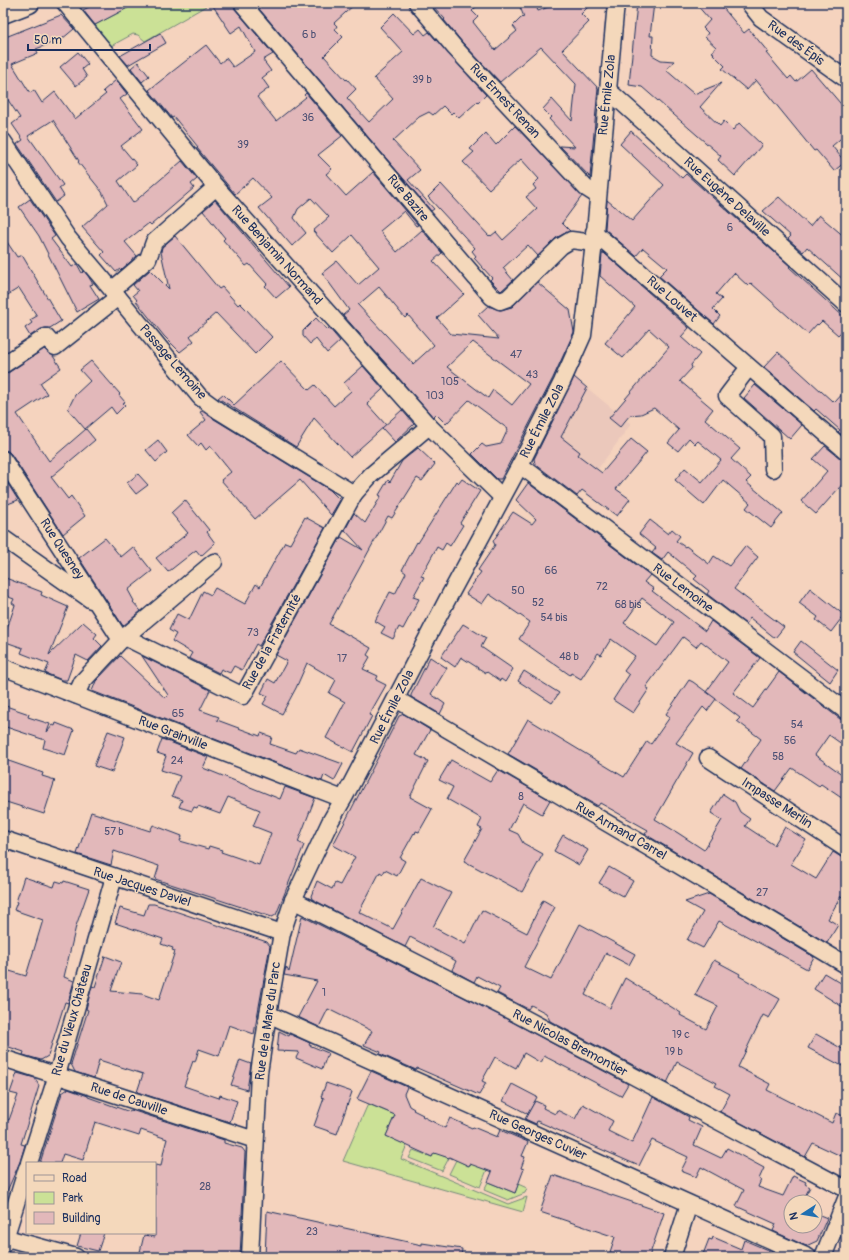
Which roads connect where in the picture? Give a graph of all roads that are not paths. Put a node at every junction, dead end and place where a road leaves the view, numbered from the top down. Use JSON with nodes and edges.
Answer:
{"nodes":[{"id":1,"x":28,"y":3,"type":"edge"},
{"id":2,"x":65,"y":3,"type":"edge"},
{"id":3,"x":242,"y":3,"type":"edge"},
{"id":4,"x":416,"y":3,"type":"edge"},
{"id":5,"x":616,"y":3,"type":"edge"},
{"id":6,"x":749,"y":3,"type":"edge"},
{"id":7,"x":3,"y":13,"type":"edge"},
{"id":8,"x":846,"y":80,"type":"edge"},
{"id":9,"x":608,"y":90,"type":"junction"},
{"id":10,"x":3,"y":141,"type":"edge"},
{"id":11,"x":216,"y":187,"type":"junction"},
{"id":12,"x":597,"y":195,"type":"junction"},
{"id":13,"x":594,"y":237,"type":"junction"},
{"id":14,"x":115,"y":294,"type":"junction"},
{"id":15,"x":846,"y":304,"type":"edge"},
{"id":16,"x":3,"y":365,"type":"edge"},
{"id":17,"x":749,"y":367,"type":"junction"},
{"id":18,"x":429,"y":426,"type":"junction"},
{"id":19,"x":846,"y":452,"type":"edge"},
{"id":20,"x":3,"y":458,"type":"edge"},
{"id":21,"x":520,"y":465,"type":"junction"},
{"id":22,"x":773,"y":468,"type":"dead end"},
{"id":23,"x":354,"y":494,"type":"junction"},
{"id":24,"x":502,"y":497,"type":"junction"},
{"id":25,"x":3,"y":538,"type":"edge"},
{"id":26,"x":214,"y":562,"type":"dead end"},
{"id":27,"x":97,"y":604,"type":"junction"},
{"id":28,"x":123,"y":639,"type":"junction"},
{"id":29,"x":3,"y":667,"type":"edge"},
{"id":30,"x":76,"y":695,"type":"junction"},
{"id":31,"x":396,"y":699,"type":"junction"},
{"id":32,"x":846,"y":711,"type":"edge"},
{"id":33,"x":708,"y":758,"type":"dead end"},
{"id":34,"x":343,"y":800,"type":"junction"},
{"id":35,"x":3,"y":840,"type":"edge"},
{"id":36,"x":846,"y":849,"type":"edge"},
{"id":37,"x":114,"y":877,"type":"junction"},
{"id":38,"x":293,"y":900,"type":"junction"},
{"id":39,"x":282,"y":933,"type":"junction"},
{"id":40,"x":846,"y":965,"type":"edge"},
{"id":41,"x":268,"y":1014,"type":"junction"},
{"id":42,"x":3,"y":1058,"type":"edge"},
{"id":43,"x":57,"y":1075,"type":"junction"},
{"id":44,"x":255,"y":1140,"type":"junction"},
{"id":45,"x":29,"y":1162,"type":"edge"},
{"id":46,"x":26,"y":1171,"type":"edge"},
{"id":47,"x":846,"y":1190,"type":"edge"},
{"id":48,"x":846,"y":1200,"type":"edge"},
{"id":49,"x":690,"y":1204,"type":"junction"},
{"id":50,"x":4,"y":1240,"type":"edge"},
{"id":51,"x":76,"y":1257,"type":"edge"},
{"id":52,"x":250,"y":1257,"type":"edge"},
{"id":53,"x":672,"y":1257,"type":"edge"},
{"id":54,"x":808,"y":1257,"type":"edge"},
{"id":55,"x":824,"y":1257,"type":"edge"}],
"edges":[{"from":1,"to":7,"type":"street"},
{"from":2,"to":11,"type":"street","name":"Rue Benjamin Normand"},
{"from":3,"to":13,"type":"street","name":"Rue Bazire"},
{"from":4,"to":12,"type":"street","name":"Rue Ernest Renan"},
{"from":5,"to":9,"type":"street","name":"Rue Émile Zola"},
{"from":6,"to":8,"type":"street","name":"Rue des Épis"},
{"from":9,"to":12,"type":"street","name":"Rue Émile Zola"},
{"from":9,"to":15,"type":"street","name":"Rue Eugène Delaville"},
{"from":10,"to":14,"type":"street","name":"Passage Lemoine"},
{"from":11,"to":14,"type":"street"},
{"from":11,"to":18,"type":"street","name":"Rue Benjamin Normand"},
{"from":12,"to":13,"type":"street","name":"Rue Émile Zola"},
{"from":13,"to":17,"type":"street","name":"Rue Louvet"},
{"from":13,"to":21,"type":"street","name":"Rue Émile Zola"},
{"from":14,"to":16,"type":"street"},
{"from":14,"to":23,"type":"street","name":"Passage Lemoine"},
{"from":17,"to":19,"type":"street","name":"Rue Louvet"},
{"from":17,"to":22,"type":"street"},
{"from":18,"to":23,"type":"street"},
{"from":18,"to":24,"type":"street","name":"Rue Benjamin Normand"},
{"from":20,"to":27,"type":"street","name":"Rue Quesney"},
{"from":21,"to":24,"type":"street","name":"Rue Émile Zola"},
{"from":21,"to":32,"type":"street","name":"Rue Lemoine"},
{"from":23,"to":28,"type":"street","name":"Rue de la Fraternité"},
{"from":24,"to":31,"type":"street","name":"Rue Émile Zola"},
{"from":25,"to":27,"type":"street"},
{"from":26,"to":28,"type":"street"},
{"from":27,"to":28,"type":"street","name":"Rue Quesney"},
{"from":28,"to":30,"type":"street"},
{"from":29,"to":30,"type":"street","name":"Rue Grainville"},
{"from":30,"to":34,"type":"street","name":"Rue Grainville"},
{"from":31,"to":34,"type":"street","name":"Rue Émile Zola"},
{"from":31,"to":40,"type":"street","name":"Rue Armand Carrel"},
{"from":33,"to":36,"type":"street","name":"Impasse Merlin"},
{"from":34,"to":38,"type":"street","name":"Rue de la Mare du Parc"},
{"from":35,"to":37,"type":"street","name":"Rue Jacques Daviel"},
{"from":37,"to":39,"type":"street","name":"Rue Jacques Daviel"},
{"from":37,"to":43,"type":"street","name":"Rue du Vieux Château"},
{"from":38,"to":39,"type":"street","name":"Rue de la Mare du Parc"},
{"from":38,"to":47,"type":"street","name":"Rue Nicolas Bremontier"},
{"from":39,"to":41,"type":"street","name":"Rue de la Mare du Parc"},
{"from":41,"to":44,"type":"street","name":"Rue de la Mare du Parc"},
{"from":41,"to":49,"type":"street","name":"Rue Georges Cuvier"},
{"from":42,"to":43,"type":"street","name":"Rue de Cauville"},
{"from":43,"to":44,"type":"street","name":"Rue de Cauville"},
{"from":43,"to":45,"type":"street","name":"Rue du Vieux Château"},
{"from":44,"to":52,"type":"street","name":"Rue de la Mare du Parc"},
{"from":46,"to":50,"type":"street"},
{"from":48,"to":55,"type":"street"},
{"from":49,"to":53,"type":"street"},
{"from":49,"to":54,"type":"street","name":"Rue Georges Cuvier"},
{"from":50,"to":51,"type":"street"}]}
